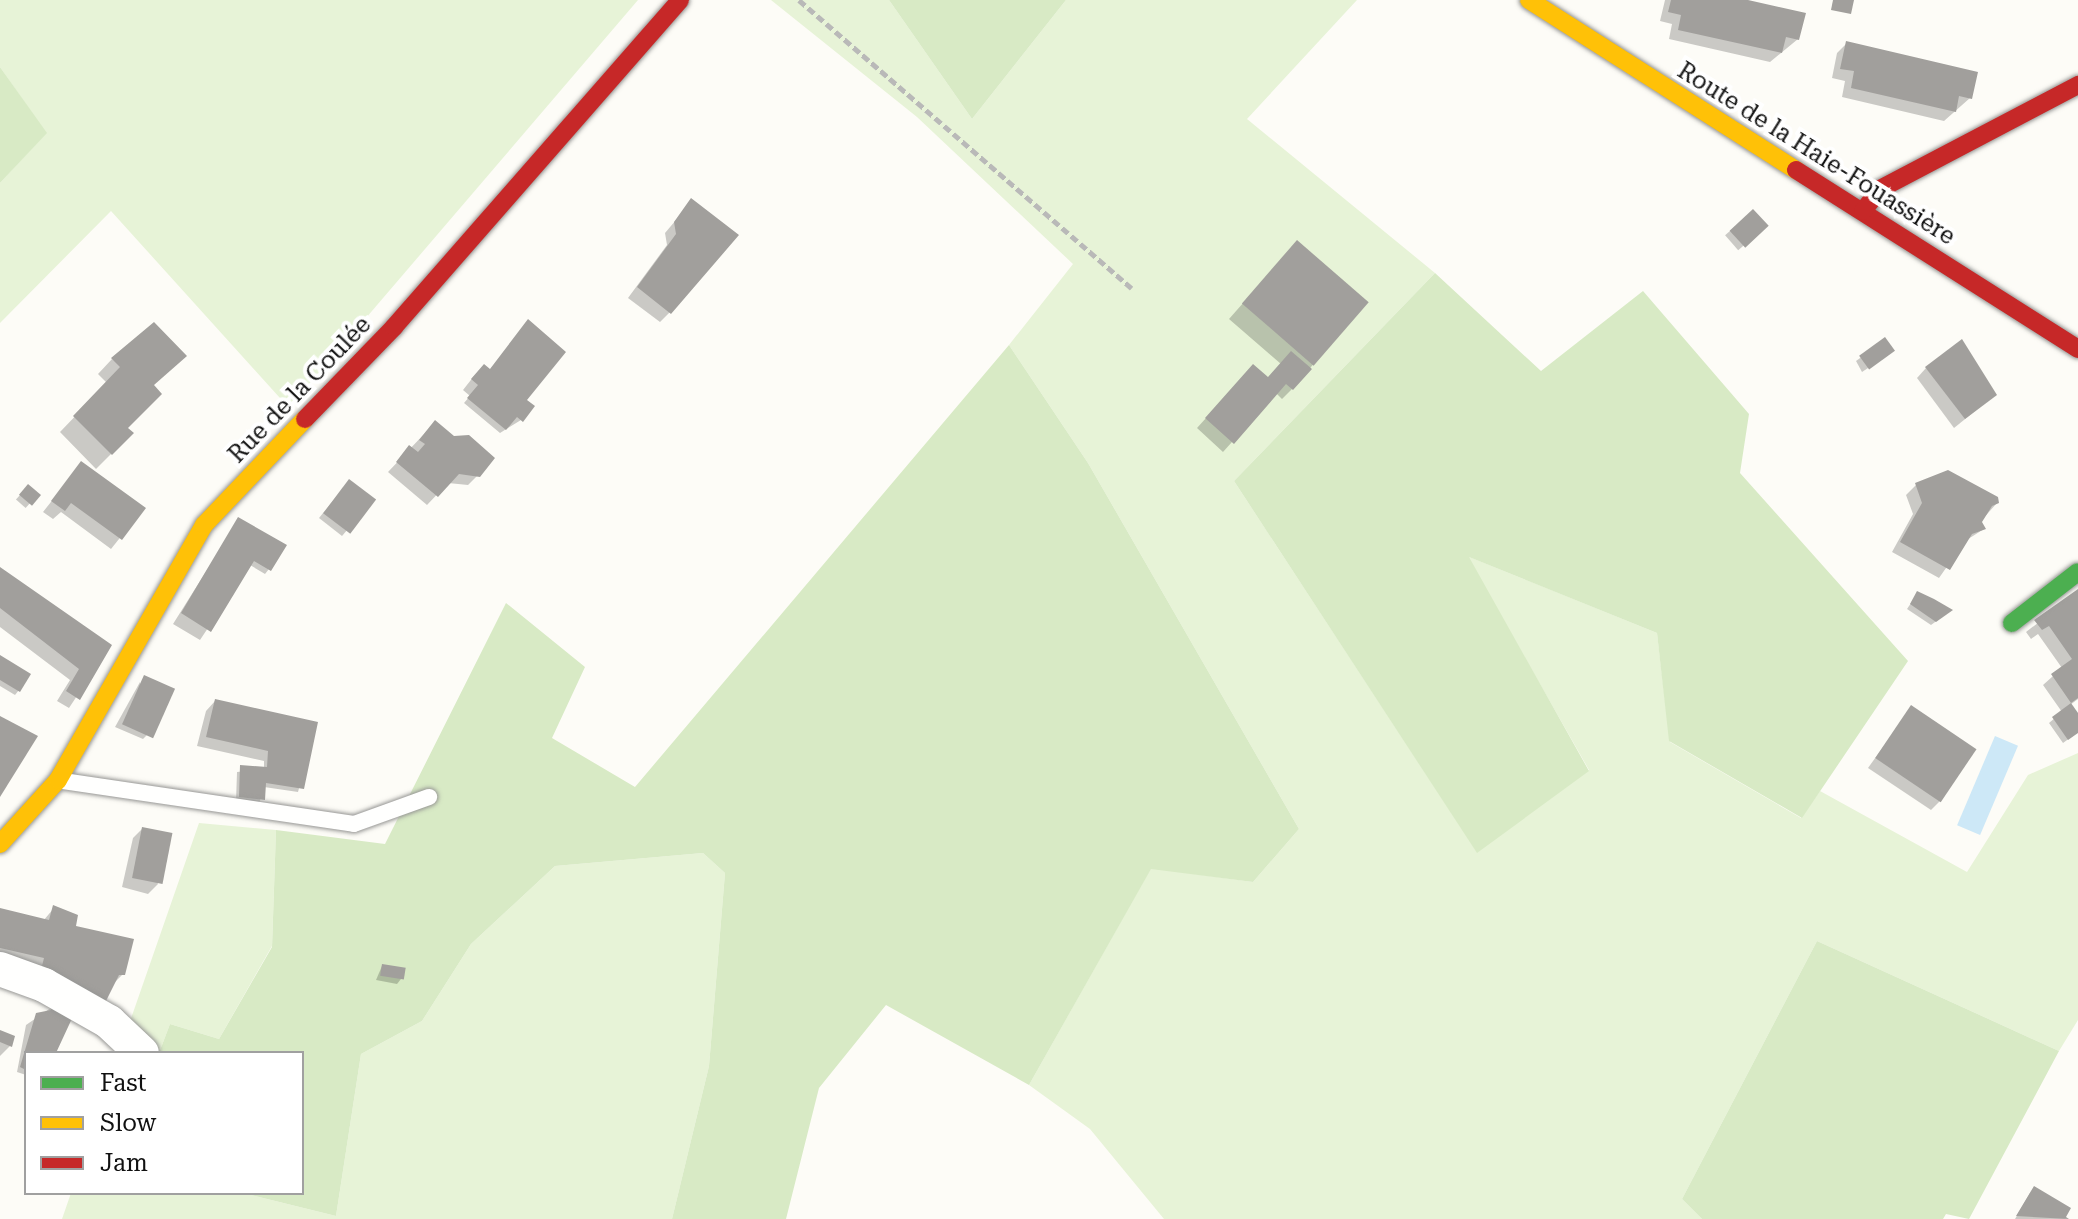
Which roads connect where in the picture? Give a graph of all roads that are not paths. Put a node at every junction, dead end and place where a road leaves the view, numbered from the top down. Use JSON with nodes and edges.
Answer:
{"nodes":[{"id":1,"x":680,"y":0,"type":"edge"},
{"id":2,"x":1529,"y":0,"type":"edge"},
{"id":3,"x":2078,"y":85,"type":"edge"},
{"id":4,"x":1863,"y":211,"type":"junction"},
{"id":5,"x":2078,"y":349,"type":"edge"},
{"id":6,"x":2078,"y":572,"type":"edge"},
{"id":7,"x":2012,"y":623,"type":"dead end"},
{"id":8,"x":58,"y":780,"type":"junction"},
{"id":9,"x":429,"y":797,"type":"dead end"},
{"id":10,"x":0,"y":844,"type":"edge"},
{"id":11,"x":0,"y":969,"type":"edge"},
{"id":12,"x":140,"y":1051,"type":"edge"}],
"edges":[{"from":1,"to":8,"type":"street","name":"Rue de la Coulée"},
{"from":2,"to":4,"type":"street","name":"Route de la Haie-Fouassière"},
{"from":3,"to":4,"type":"street"},
{"from":4,"to":5,"type":"street","name":"Route de la Haie-Fouassière"},
{"from":6,"to":7,"type":"street"},
{"from":8,"to":9,"type":"lane"},
{"from":8,"to":10,"type":"street","name":"Rue de la Coulée"},
{"from":11,"to":12,"type":"street"}]}
